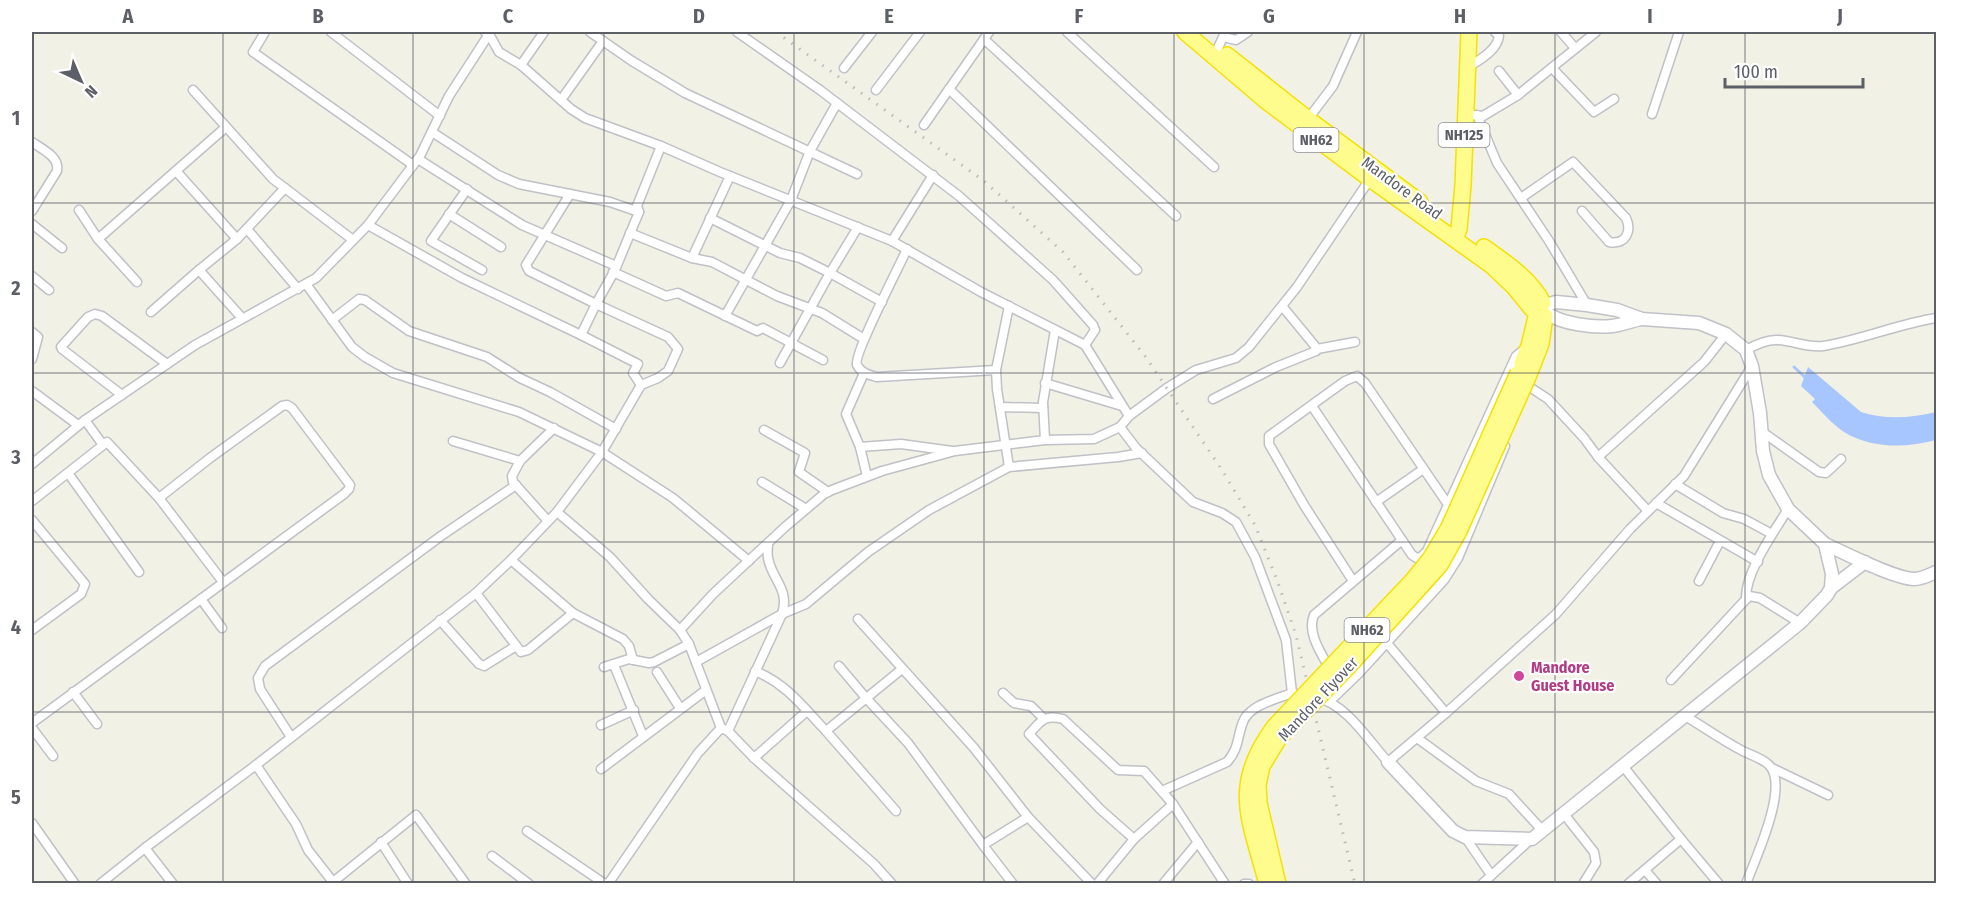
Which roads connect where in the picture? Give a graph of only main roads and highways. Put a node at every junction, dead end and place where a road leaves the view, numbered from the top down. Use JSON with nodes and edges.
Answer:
{"nodes":[{"id":1,"x":1185,"y":32,"type":"edge"},
{"id":2,"x":1200,"y":32,"type":"edge"},
{"id":3,"x":1460,"y":32,"type":"edge"},
{"id":4,"x":1469,"y":32,"type":"edge"},
{"id":5,"x":1452,"y":230,"type":"junction"},
{"id":6,"x":1525,"y":379,"type":"junction"},
{"id":7,"x":1267,"y":884,"type":"edge"},
{"id":8,"x":1278,"y":884,"type":"edge"}],
"edges":[{"from":1,"to":5,"type":"highway","name":"Mandore Road","number":"NH62"},
{"from":2,"to":5,"type":"highway","name":"Mandore Road","number":"NH62"},
{"from":3,"to":5,"type":"highway","number":"NH125"},
{"from":4,"to":5,"type":"highway","number":"NH125"},
{"from":5,"to":6,"type":"highway","name":"Mandore Flyover","number":"NH62"},
{"from":6,"to":7,"type":"highway","name":"Mandore Flyover","number":"NH62","bridge":true},
{"from":6,"to":8,"type":"highway","name":"Mandore Flyover","number":"NH62","bridge":true}]}
